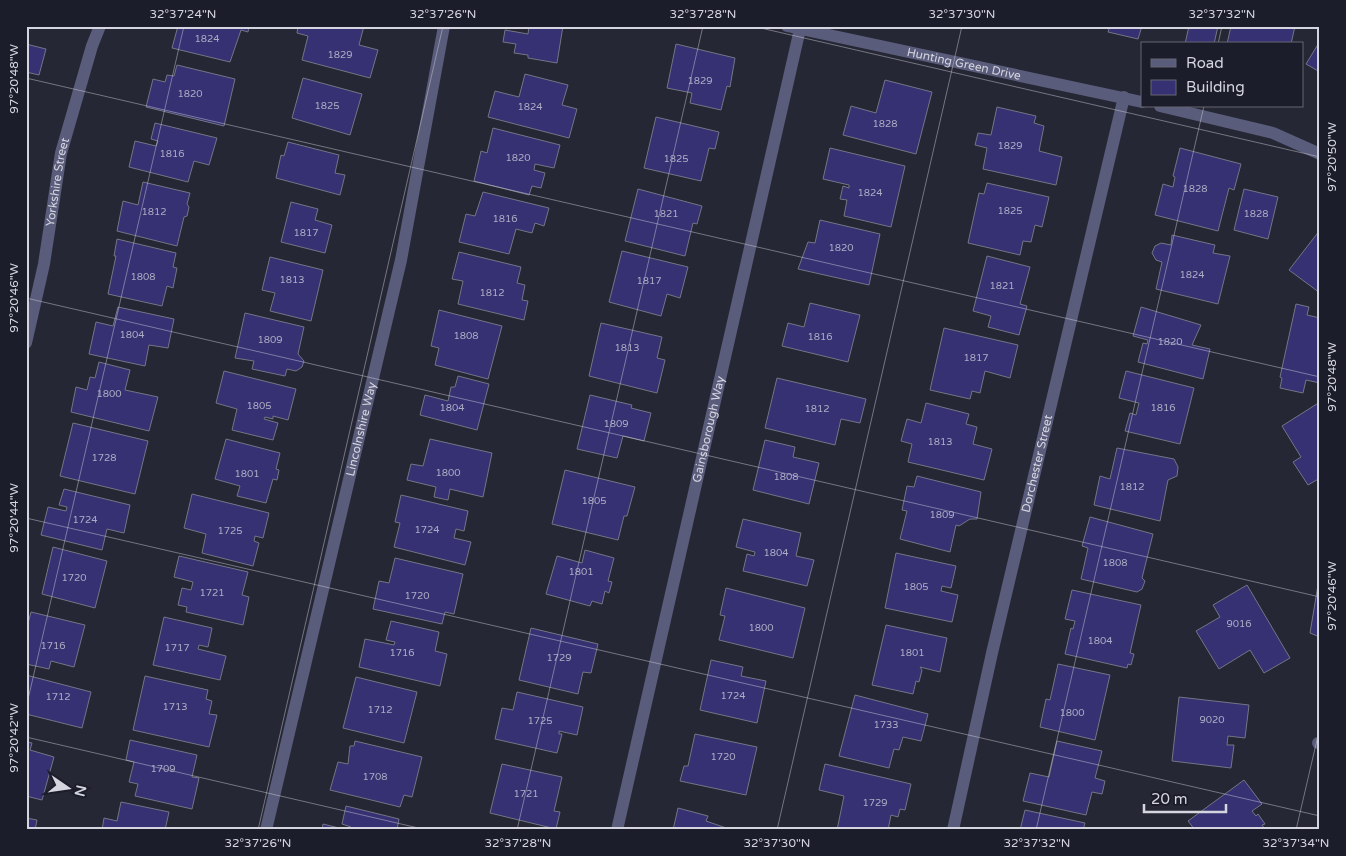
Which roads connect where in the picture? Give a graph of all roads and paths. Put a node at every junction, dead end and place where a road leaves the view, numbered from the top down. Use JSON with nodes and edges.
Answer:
{"nodes":[{"id":1,"x":100,"y":26,"type":"edge"},
{"id":2,"x":444,"y":26,"type":"edge"},
{"id":3,"x":793,"y":28,"type":"edge"},
{"id":4,"x":1124,"y":97,"type":"junction"},
{"id":5,"x":1141,"y":102,"type":"edge"},
{"id":6,"x":1168,"y":108,"type":"edge"},
{"id":7,"x":1320,"y":154,"type":"edge"},
{"id":8,"x":26,"y":343,"type":"edge"},
{"id":9,"x":266,"y":830,"type":"edge"},
{"id":10,"x":617,"y":830,"type":"edge"},
{"id":11,"x":953,"y":830,"type":"edge"}],
"edges":[{"from":1,"to":8,"type":"street","name":"Yorkshire Street"},
{"from":2,"to":9,"type":"street","name":"Lincolnshire Way"},
{"from":3,"to":4,"type":"street","name":"Hunting Green Drive"},
{"from":3,"to":10,"type":"street","name":"Gainsborough Way"},
{"from":4,"to":5,"type":"street","name":"Hunting Green Drive"},
{"from":4,"to":11,"type":"street","name":"Dorchester Street"},
{"from":6,"to":7,"type":"street"}]}
